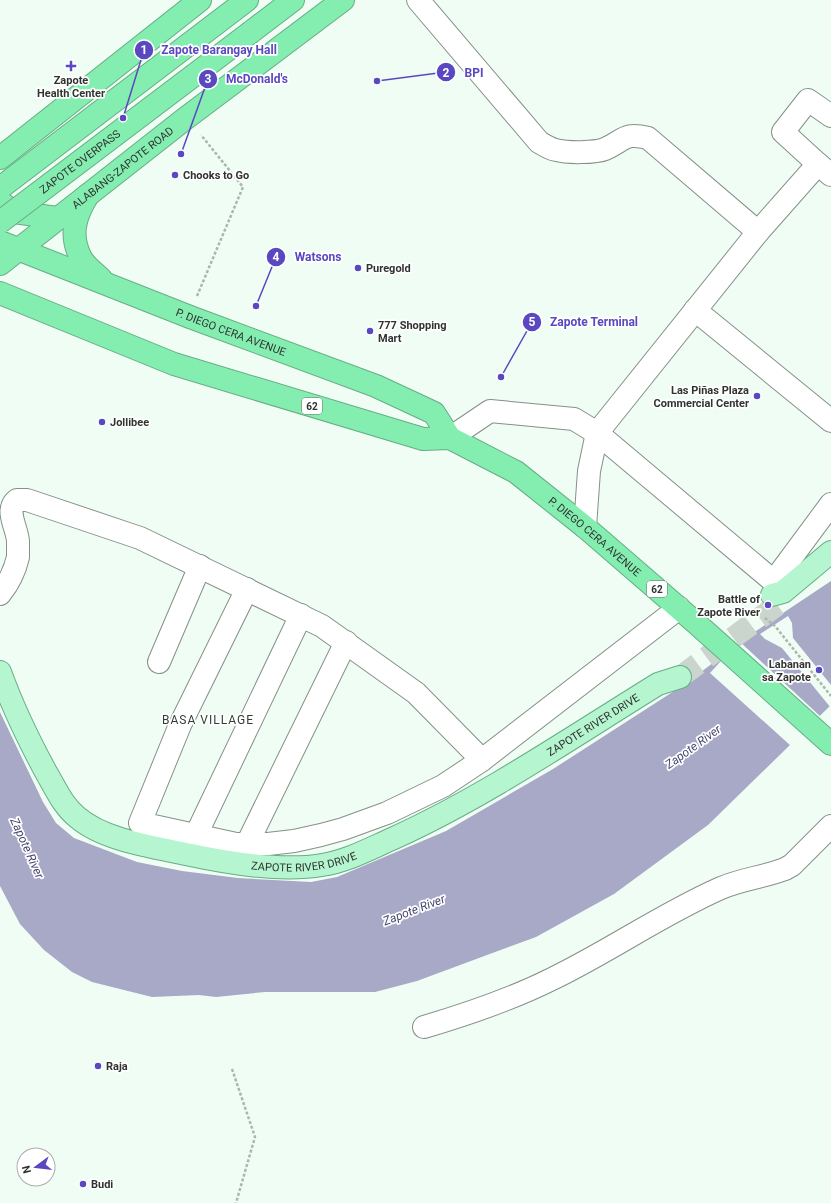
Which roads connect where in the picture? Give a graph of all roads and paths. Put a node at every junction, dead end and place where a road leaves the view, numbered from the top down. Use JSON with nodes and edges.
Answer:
{"nodes":[{"id":1,"x":247,"y":0,"type":"edge"},
{"id":2,"x":294,"y":0,"type":"edge"},
{"id":3,"x":343,"y":0,"type":"edge"},
{"id":4,"x":418,"y":0,"type":"edge"},
{"id":5,"x":197,"y":1,"type":"edge"},
{"id":6,"x":831,"y":116,"type":"edge"},
{"id":7,"x":186,"y":118,"type":"junction"},
{"id":8,"x":4,"y":157,"type":"edge"},
{"id":9,"x":824,"y":169,"type":"edge"},
{"id":10,"x":0,"y":188,"type":"edge"},
{"id":11,"x":90,"y":192,"type":"junction"},
{"id":12,"x":0,"y":202,"type":"edge"},
{"id":13,"x":57,"y":218,"type":"junction"},
{"id":14,"x":0,"y":222,"type":"edge"},
{"id":15,"x":758,"y":232,"type":"junction"},
{"id":16,"x":9,"y":246,"type":"edge"},
{"id":17,"x":0,"y":264,"type":"edge"},
{"id":18,"x":106,"y":284,"type":"junction"},
{"id":19,"x":0,"y":293,"type":"edge"},
{"id":20,"x":695,"y":310,"type":"junction"},
{"id":21,"x":190,"y":318,"type":"junction"},
{"id":22,"x":831,"y":421,"type":"edge"},
{"id":23,"x":597,"y":433,"type":"junction"},
{"id":24,"x":450,"y":438,"type":"junction"},
{"id":25,"x":831,"y":504,"type":"edge"},
{"id":26,"x":585,"y":527,"type":"junction"},
{"id":27,"x":831,"y":552,"type":"edge"},
{"id":28,"x":200,"y":566,"type":"junction"},
{"id":29,"x":247,"y":589,"type":"junction"},
{"id":30,"x":0,"y":594,"type":"edge"},
{"id":31,"x":776,"y":596,"type":"junction"},
{"id":32,"x":679,"y":608,"type":"junction"},
{"id":33,"x":759,"y":613,"type":"dead end"},
{"id":34,"x":301,"y":615,"type":"junction"},
{"id":35,"x":696,"y":623,"type":"junction"},
{"id":36,"x":346,"y":642,"type":"junction"},
{"id":37,"x":159,"y":662,"type":"dead end"},
{"id":38,"x":0,"y":672,"type":"edge"},
{"id":39,"x":670,"y":676,"type":"tunnel mouth"},
{"id":40,"x":831,"y":696,"type":"edge"},
{"id":41,"x":829,"y":742,"type":"edge"},
{"id":42,"x":482,"y":760,"type":"junction"},
{"id":43,"x":831,"y":826,"type":"edge"},
{"id":44,"x":196,"y":835,"type":"junction"},
{"id":45,"x":247,"y":844,"type":"junction"},
{"id":46,"x":424,"y":1027,"type":"dead end"},
{"id":47,"x":232,"y":1069,"type":"dead end"},
{"id":48,"x":236,"y":1203,"type":"edge"}],
"edges":[{"from":1,"to":10,"type":"highway"},
{"from":2,"to":14,"type":"highway","name":"ZAPOTE OVERPASS","bridge":true},
{"from":3,"to":7,"type":"highway","name":"ALABANG-ZAPOTE ROAD"},
{"from":4,"to":15,"type":"street"},
{"from":5,"to":8,"type":"highway"},
{"from":6,"to":9,"type":"street"},
{"from":7,"to":11,"type":"highway","name":"ALABANG-ZAPOTE ROAD"},
{"from":7,"to":21,"type":"path"},
{"from":9,"to":15,"type":"street"},
{"from":11,"to":13,"type":"highway","name":"ALABANG-ZAPOTE ROAD"},
{"from":11,"to":18,"type":"highway"},
{"from":12,"to":13,"type":"highway"},
{"from":13,"to":16,"type":"highway","name":"ALABANG-ZAPOTE ROAD"},
{"from":15,"to":20,"type":"street"},
{"from":16,"to":17,"type":"highway","name":"ALABANG-ZAPOTE ROAD"},
{"from":16,"to":18,"type":"highway","name":"P. DIEGO CERA AVENUE"},
{"from":18,"to":21,"type":"highway","name":"P. DIEGO CERA AVENUE"},
{"from":19,"to":24,"type":"highway","name":"P. DIEGO CERA AVENUE","number":"62"},
{"from":20,"to":22,"type":"street"},
{"from":20,"to":23,"type":"street"},
{"from":21,"to":24,"type":"highway","name":"P. DIEGO CERA AVENUE"},
{"from":23,"to":24,"type":"street"},
{"from":23,"to":26,"type":"street"},
{"from":23,"to":31,"type":"street"},
{"from":24,"to":26,"type":"highway","name":"P. DIEGO CERA AVENUE","number":"62"},
{"from":25,"to":31,"type":"street"},
{"from":26,"to":32,"type":"highway","name":"P. DIEGO CERA AVENUE","number":"62"},
{"from":27,"to":31,"type":"main road"},
{"from":28,"to":29,"type":"street"},
{"from":28,"to":30,"type":"street"},
{"from":28,"to":37,"type":"street"},
{"from":29,"to":34,"type":"street"},
{"from":29,"to":44,"type":"street"},
{"from":31,"to":40,"type":"path"},
{"from":32,"to":35,"type":"highway","name":"P. DIEGO CERA AVENUE","number":"62"},
{"from":32,"to":42,"type":"street"},
{"from":33,"to":35,"type":"path"},
{"from":34,"to":36,"type":"street"},
{"from":34,"to":44,"type":"street"},
{"from":35,"to":41,"type":"highway","name":"P. DIEGO CERA AVENUE","number":"62"},
{"from":36,"to":42,"type":"street"},
{"from":36,"to":45,"type":"street"},
{"from":38,"to":39,"type":"main road","name":"ZAPOTE RIVER DRIVE"},
{"from":42,"to":45,"type":"street"},
{"from":43,"to":46,"type":"street"},
{"from":44,"to":45,"type":"street"},
{"from":47,"to":48,"type":"path"}]}
